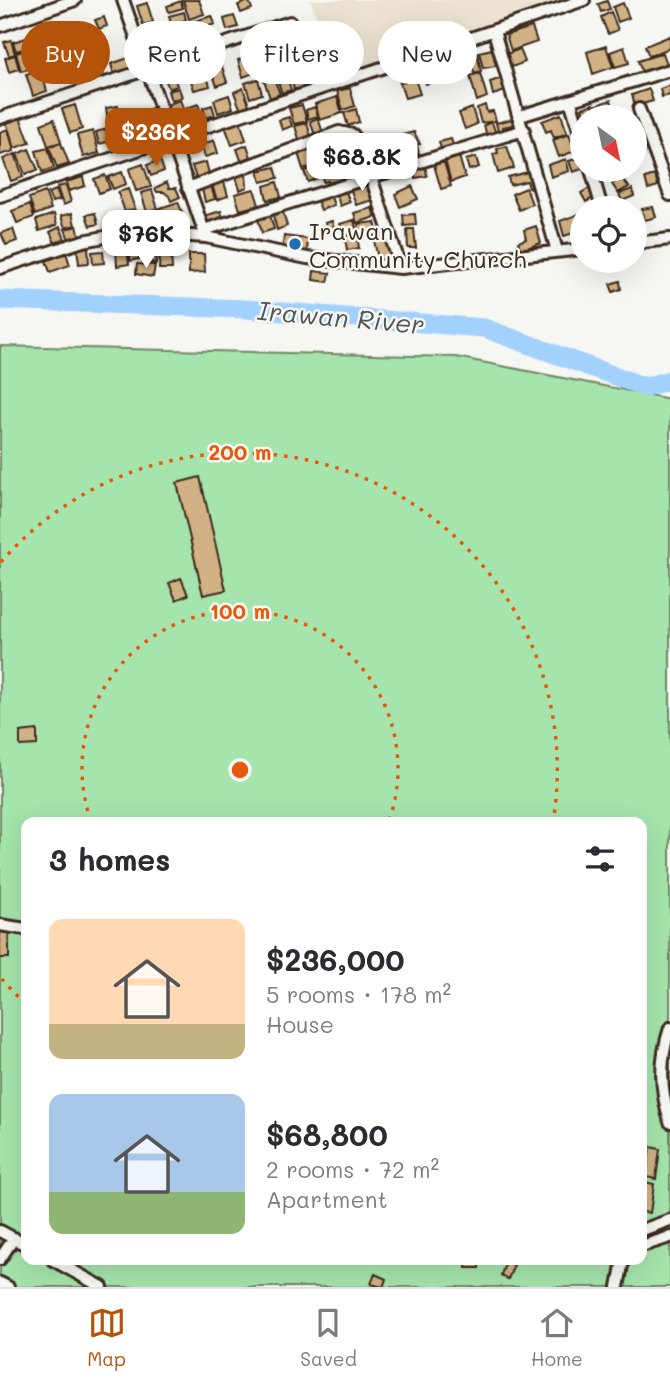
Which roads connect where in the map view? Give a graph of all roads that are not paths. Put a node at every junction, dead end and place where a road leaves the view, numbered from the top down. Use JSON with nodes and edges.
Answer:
{"nodes":[{"id":1,"x":75,"y":0,"type":"edge"},
{"id":2,"x":123,"y":0,"type":"edge"},
{"id":3,"x":584,"y":0,"type":"edge"},
{"id":4,"x":130,"y":21,"type":"edge"},
{"id":5,"x":0,"y":26,"type":"edge"},
{"id":6,"x":494,"y":31,"type":"junction"},
{"id":7,"x":670,"y":70,"type":"edge"},
{"id":8,"x":124,"y":78,"type":"edge"},
{"id":9,"x":152,"y":84,"type":"edge"},
{"id":10,"x":571,"y":103,"type":"joint"},
{"id":11,"x":520,"y":116,"type":"junction"},
{"id":12,"x":0,"y":118,"type":"edge"},
{"id":13,"x":524,"y":130,"type":"junction"},
{"id":14,"x":648,"y":134,"type":"edge"},
{"id":15,"x":169,"y":138,"type":"junction"},
{"id":16,"x":371,"y":177,"type":"junction"},
{"id":17,"x":188,"y":188,"type":"junction"},
{"id":18,"x":670,"y":195,"type":"edge"},
{"id":19,"x":0,"y":196,"type":"edge"},
{"id":20,"x":205,"y":233,"type":"junction"},
{"id":21,"x":670,"y":239,"type":"edge"},
{"id":22,"x":647,"y":242,"type":"edge"},
{"id":23,"x":570,"y":250,"type":"edge"},
{"id":24,"x":557,"y":251,"type":"junction"},
{"id":25,"x":0,"y":268,"type":"edge"},
{"id":26,"x":401,"y":268,"type":"junction"},
{"id":27,"x":0,"y":925,"type":"edge"},
{"id":28,"x":21,"y":928,"type":"edge"},
{"id":29,"x":670,"y":1028,"type":"edge"},
{"id":30,"x":665,"y":1069,"type":"edge"},
{"id":31,"x":670,"y":1122,"type":"edge"},
{"id":32,"x":670,"y":1220,"type":"edge"},
{"id":33,"x":647,"y":1228,"type":"edge"},
{"id":34,"x":0,"y":1231,"type":"edge"},
{"id":35,"x":670,"y":1237,"type":"edge"},
{"id":36,"x":14,"y":1238,"type":"junction"},
{"id":37,"x":21,"y":1242,"type":"edge"},
{"id":38,"x":647,"y":1244,"type":"edge"},
{"id":39,"x":0,"y":1259,"type":"edge"},
{"id":40,"x":62,"y":1265,"type":"edge"},
{"id":41,"x":622,"y":1265,"type":"edge"},
{"id":42,"x":0,"y":1283,"type":"edge"},
{"id":43,"x":8,"y":1287,"type":"edge"},
{"id":44,"x":102,"y":1287,"type":"edge"},
{"id":45,"x":618,"y":1287,"type":"edge"}],
"edges":[{"from":1,"to":5,"type":"street"},
{"from":2,"to":4,"type":"street"},
{"from":3,"to":6,"type":"street"},
{"from":6,"to":11,"type":"street"},
{"from":6,"to":15,"type":"street"},
{"from":7,"to":10,"type":"street"},
{"from":8,"to":12,"type":"street"},
{"from":9,"to":15,"type":"street"},
{"from":10,"to":11,"type":"street"},
{"from":11,"to":13,"type":"street"},
{"from":13,"to":16,"type":"street"},
{"from":13,"to":24,"type":"street"},
{"from":14,"to":18,"type":"street"},
{"from":15,"to":17,"type":"street"},
{"from":15,"to":19,"type":"street"},
{"from":16,"to":17,"type":"street"},
{"from":16,"to":20,"type":"street"},
{"from":16,"to":26,"type":"street"},
{"from":17,"to":20,"type":"street"},
{"from":20,"to":25,"type":"street"},
{"from":20,"to":26,"type":"street"},
{"from":21,"to":22,"type":"street"},
{"from":23,"to":24,"type":"street"},
{"from":24,"to":26,"type":"street"},
{"from":27,"to":28,"type":"street"},
{"from":29,"to":30,"type":"street"},
{"from":30,"to":31,"type":"street"},
{"from":32,"to":33,"type":"street"},
{"from":34,"to":36,"type":"street"},
{"from":35,"to":38,"type":"street"},
{"from":36,"to":37,"type":"street"},
{"from":36,"to":39,"type":"street"},
{"from":40,"to":44,"type":"street"},
{"from":41,"to":45,"type":"street"},
{"from":42,"to":43,"type":"street"}]}
